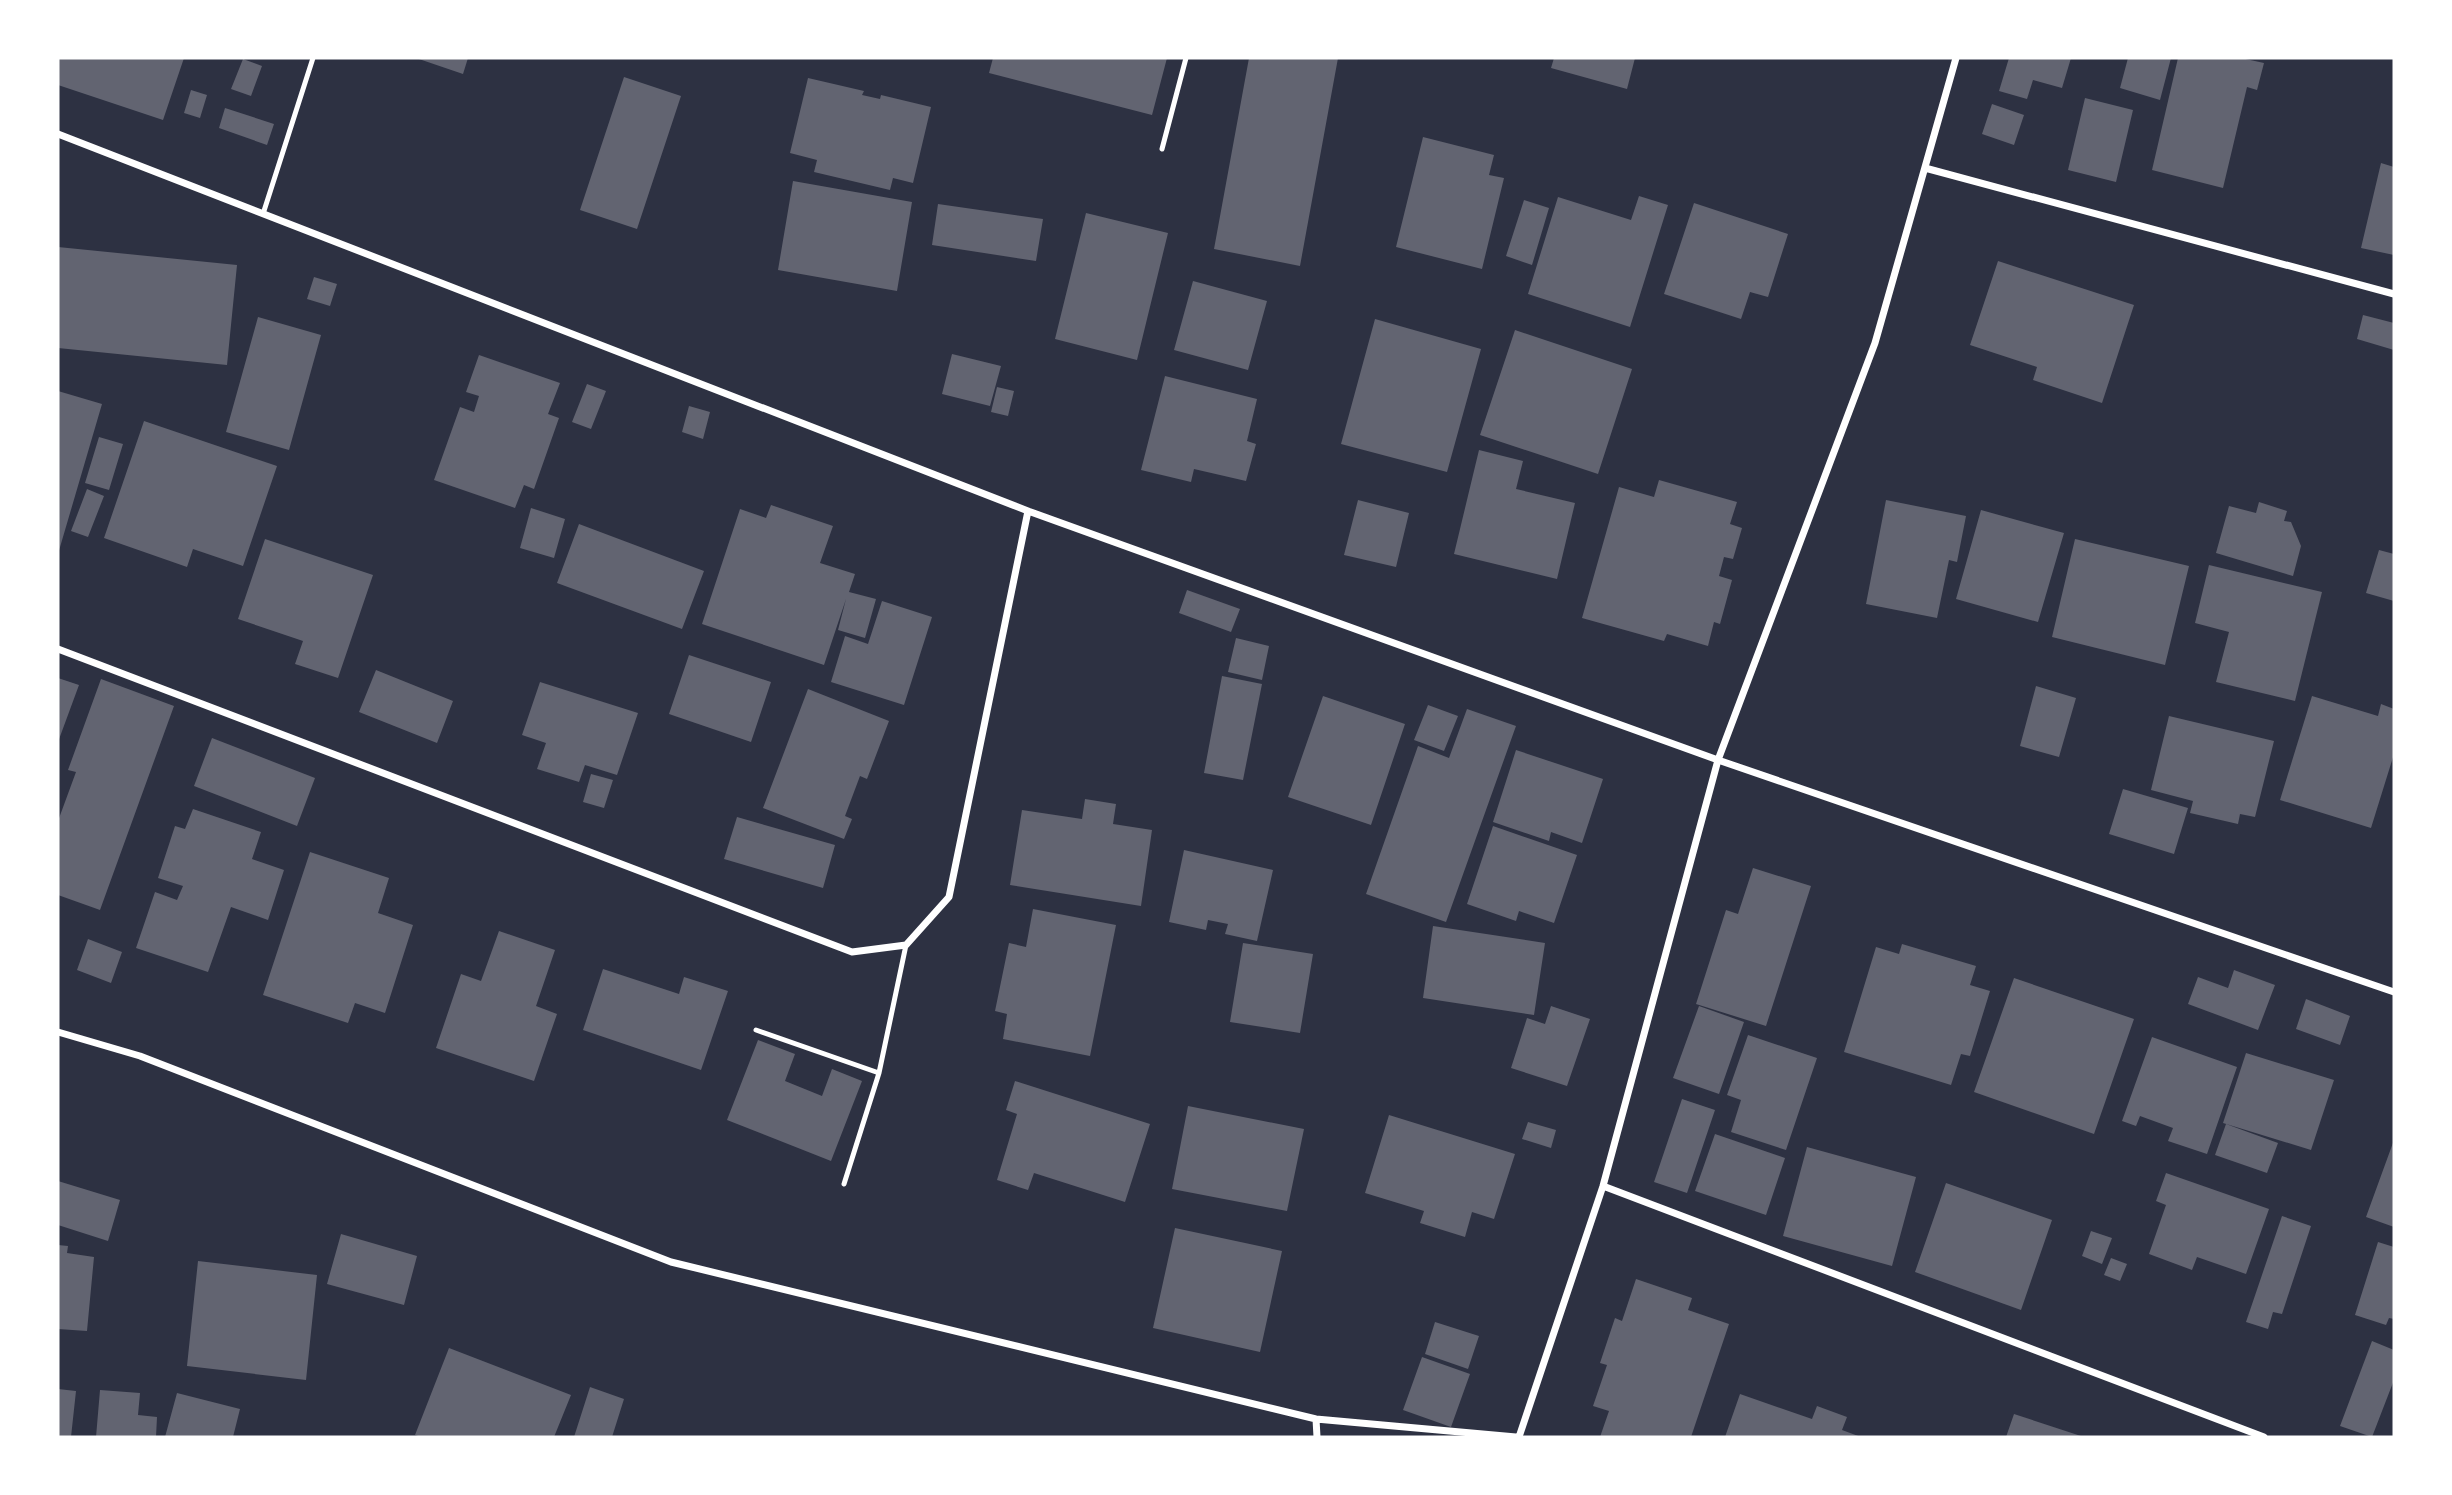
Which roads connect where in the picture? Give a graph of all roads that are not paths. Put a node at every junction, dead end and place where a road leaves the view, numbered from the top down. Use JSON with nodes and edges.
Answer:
{"nodes":[{"id":1,"x":313,"y":58,"type":"edge"},
{"id":2,"x":1186,"y":58,"type":"edge"},
{"id":3,"x":1956,"y":58,"type":"edge"},
{"id":4,"x":58,"y":134,"type":"edge"},
{"id":5,"x":1162,"y":149,"type":"dead end"},
{"id":6,"x":1925,"y":168,"type":"junction"},
{"id":7,"x":263,"y":214,"type":"junction"},
{"id":8,"x":2394,"y":295,"type":"edge"},
{"id":9,"x":1028,"y":511,"type":"junction"},
{"id":10,"x":58,"y":649,"type":"edge"},
{"id":11,"x":1718,"y":760,"type":"junction"},
{"id":12,"x":906,"y":945,"type":"junction"},
{"id":13,"x":2394,"y":992,"type":"edge"},
{"id":14,"x":756,"y":1030,"type":"dead end"},
{"id":15,"x":58,"y":1032,"type":"edge"},
{"id":16,"x":879,"y":1073,"type":"junction"},
{"id":17,"x":844,"y":1184,"type":"dead end"},
{"id":18,"x":1603,"y":1186,"type":"junction"},
{"id":19,"x":1316,"y":1419,"type":"junction"},
{"id":20,"x":1317,"y":1437,"type":"edge"},
{"id":21,"x":1518,"y":1437,"type":"edge"},
{"id":22,"x":2264,"y":1437,"type":"edge"}],
"edges":[{"from":1,"to":7,"type":"lane"},
{"from":2,"to":5,"type":"lane"},
{"from":3,"to":6,"type":"street"},
{"from":4,"to":7,"type":"street"},
{"from":6,"to":8,"type":"street"},
{"from":6,"to":11,"type":"street"},
{"from":7,"to":9,"type":"street"},
{"from":9,"to":11,"type":"street"},
{"from":9,"to":12,"type":"street"},
{"from":10,"to":12,"type":"street"},
{"from":11,"to":13,"type":"street"},
{"from":11,"to":18,"type":"street"},
{"from":12,"to":16,"type":"lane"},
{"from":14,"to":16,"type":"lane"},
{"from":15,"to":19,"type":"street"},
{"from":16,"to":17,"type":"lane"},
{"from":18,"to":21,"type":"street"},
{"from":18,"to":22,"type":"street"},
{"from":19,"to":20,"type":"street"},
{"from":19,"to":21,"type":"street"}]}
